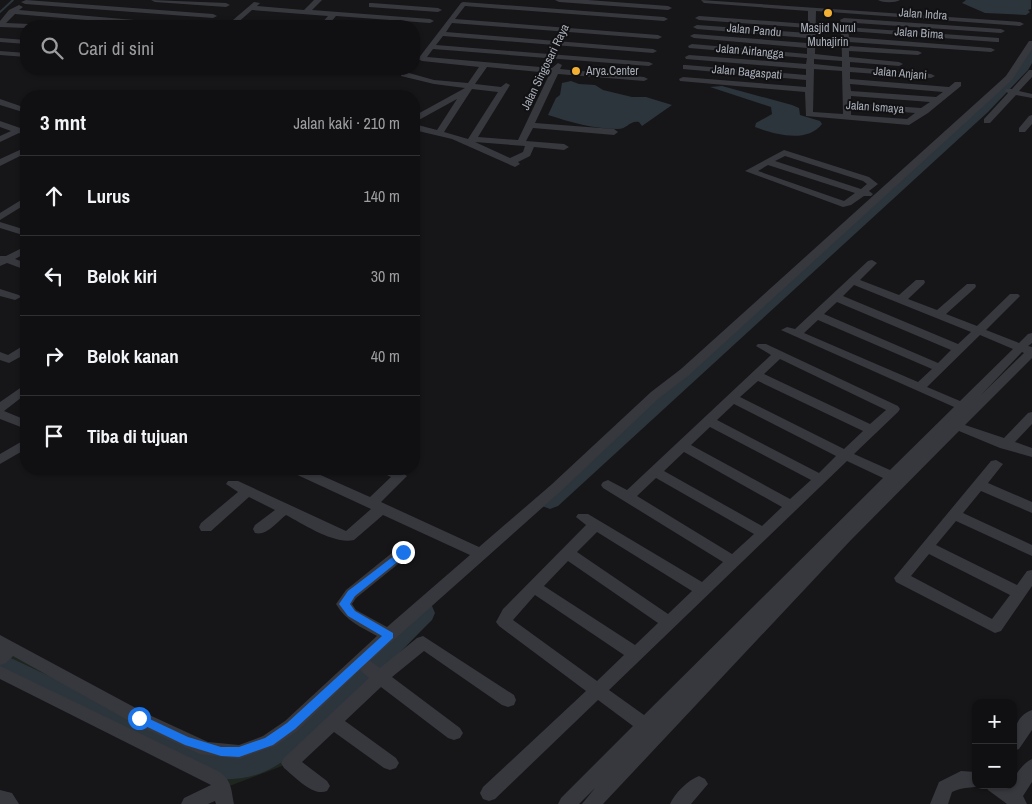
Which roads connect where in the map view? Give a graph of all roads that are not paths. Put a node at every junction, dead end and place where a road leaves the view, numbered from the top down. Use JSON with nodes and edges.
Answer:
{"nodes":[{"id":1,"x":137,"y":0,"type":"edge"},
{"id":2,"x":155,"y":0,"type":"edge"},
{"id":3,"x":259,"y":0,"type":"edge"},
{"id":4,"x":310,"y":0,"type":"edge"},
{"id":5,"x":318,"y":0,"type":"edge"},
{"id":6,"x":523,"y":0,"type":"edge"},
{"id":7,"x":559,"y":0,"type":"edge"},
{"id":8,"x":671,"y":0,"type":"edge"},
{"id":9,"x":882,"y":0,"type":"edge"},
{"id":10,"x":896,"y":0,"type":"edge"},
{"id":11,"x":26,"y":1,"type":"edge"},
{"id":12,"x":227,"y":1,"type":"edge"},
{"id":13,"x":589,"y":1,"type":"edge"},
{"id":14,"x":373,"y":2,"type":"edge"},
{"id":15,"x":703,"y":3,"type":"edge"},
{"id":16,"x":828,"y":6,"type":"edge"},
{"id":17,"x":434,"y":7,"type":"dead end"},
{"id":18,"x":517,"y":7,"type":"junction"},
{"id":19,"x":251,"y":8,"type":"junction"},
{"id":20,"x":668,"y":8,"type":"junction"},
{"id":21,"x":124,"y":10,"type":"junction"},
{"id":22,"x":844,"y":11,"type":"junction"},
{"id":23,"x":12,"y":12,"type":"junction"},
{"id":24,"x":306,"y":12,"type":"junction"},
{"id":25,"x":584,"y":12,"type":"junction"},
{"id":26,"x":334,"y":14,"type":"junction"},
{"id":27,"x":212,"y":16,"type":"junction"},
{"id":28,"x":362,"y":16,"type":"junction"},
{"id":29,"x":812,"y":17,"type":"junction"},
{"id":30,"x":452,"y":18,"type":"junction"},
{"id":31,"x":699,"y":18,"type":"junction"},
{"id":32,"x":96,"y":20,"type":"edge"},
{"id":33,"x":108,"y":20,"type":"edge"},
{"id":34,"x":207,"y":20,"type":"edge"},
{"id":35,"x":237,"y":20,"type":"edge"},
{"id":36,"x":328,"y":20,"type":"edge"},
{"id":37,"x":393,"y":20,"type":"edge"},
{"id":38,"x":844,"y":20,"type":"junction"},
{"id":39,"x":430,"y":21,"type":"dead end"},
{"id":40,"x":420,"y":22,"type":"edge"},
{"id":41,"x":1005,"y":22,"type":"junction"},
{"id":42,"x":1020,"y":24,"type":"dead end"},
{"id":43,"x":0,"y":25,"type":"edge"},
{"id":44,"x":20,"y":26,"type":"edge"},
{"id":45,"x":697,"y":27,"type":"junction"},
{"id":46,"x":20,"y":28,"type":"edge"},
{"id":47,"x":576,"y":28,"type":"junction"},
{"id":48,"x":661,"y":28,"type":"junction"},
{"id":49,"x":845,"y":29,"type":"junction"},
{"id":50,"x":1001,"y":31,"type":"junction"},
{"id":51,"x":440,"y":34,"type":"junction"},
{"id":52,"x":694,"y":36,"type":"junction"},
{"id":53,"x":811,"y":36,"type":"junction"},
{"id":54,"x":845,"y":39,"type":"junction"},
{"id":55,"x":0,"y":40,"type":"edge"},
{"id":56,"x":996,"y":40,"type":"junction"},
{"id":57,"x":20,"y":42,"type":"edge"},
{"id":58,"x":1032,"y":43,"type":"edge"},
{"id":59,"x":568,"y":44,"type":"junction"},
{"id":60,"x":692,"y":46,"type":"junction"},
{"id":61,"x":811,"y":46,"type":"junction"},
{"id":62,"x":431,"y":47,"type":"junction"},
{"id":63,"x":845,"y":48,"type":"junction"},
{"id":64,"x":653,"y":51,"type":"junction"},
{"id":65,"x":0,"y":53,"type":"edge"},
{"id":66,"x":918,"y":54,"type":"dead end"},
{"id":67,"x":20,"y":55,"type":"edge"},
{"id":68,"x":811,"y":56,"type":"junction"},
{"id":69,"x":562,"y":57,"type":"junction"},
{"id":70,"x":689,"y":57,"type":"junction"},
{"id":71,"x":846,"y":59,"type":"junction"},
{"id":72,"x":649,"y":64,"type":"junction"},
{"id":73,"x":899,"y":64,"type":"dead end"},
{"id":74,"x":420,"y":65,"type":"edge"},
{"id":75,"x":686,"y":67,"type":"junction"},
{"id":76,"x":810,"y":67,"type":"junction"},
{"id":77,"x":482,"y":68,"type":"junction"},
{"id":78,"x":846,"y":70,"type":"junction"},
{"id":79,"x":1031,"y":73,"type":"edge"},
{"id":80,"x":554,"y":74,"type":"junction"},
{"id":81,"x":408,"y":75,"type":"edge"},
{"id":82,"x":931,"y":76,"type":"dead end"},
{"id":83,"x":810,"y":78,"type":"junction"},
{"id":84,"x":644,"y":79,"type":"junction"},
{"id":85,"x":846,"y":81,"type":"junction"},
{"id":86,"x":1023,"y":82,"type":"junction"},
{"id":87,"x":1032,"y":84,"type":"edge"},
{"id":88,"x":954,"y":87,"type":"joint"},
{"id":89,"x":641,"y":88,"type":"dead end"},
{"id":90,"x":468,"y":89,"type":"junction"},
{"id":91,"x":999,"y":89,"type":"junction"},
{"id":92,"x":809,"y":90,"type":"junction"},
{"id":93,"x":1014,"y":92,"type":"junction"},
{"id":94,"x":846,"y":93,"type":"junction"},
{"id":95,"x":1032,"y":96,"type":"edge"},
{"id":96,"x":939,"y":100,"type":"junction"},
{"id":97,"x":0,"y":102,"type":"edge"},
{"id":98,"x":445,"y":102,"type":"junction"},
{"id":99,"x":458,"y":104,"type":"junction"},
{"id":100,"x":847,"y":105,"type":"junction"},
{"id":101,"x":20,"y":109,"type":"edge"},
{"id":102,"x":926,"y":111,"type":"junction"},
{"id":103,"x":847,"y":117,"type":"junction"},
{"id":104,"x":20,"y":118,"type":"edge"},
{"id":105,"x":1032,"y":118,"type":"edge"},
{"id":106,"x":420,"y":119,"type":"edge"},
{"id":107,"x":447,"y":120,"type":"junction"},
{"id":108,"x":986,"y":121,"type":"dead end"},
{"id":109,"x":420,"y":122,"type":"edge"},
{"id":110,"x":2,"y":124,"type":"edge"},
{"id":111,"x":433,"y":124,"type":"junction"},
{"id":112,"x":529,"y":125,"type":"junction"},
{"id":113,"x":20,"y":130,"type":"edge"},
{"id":114,"x":1022,"y":130,"type":"dead end"},
{"id":115,"x":20,"y":132,"type":"edge"},
{"id":116,"x":614,"y":132,"type":"dead end"},
{"id":117,"x":439,"y":133,"type":"junction"},
{"id":118,"x":0,"y":139,"type":"edge"},
{"id":119,"x":471,"y":141,"type":"junction"},
{"id":120,"x":525,"y":143,"type":"junction"},
{"id":121,"x":564,"y":147,"type":"dead end"},
{"id":122,"x":20,"y":153,"type":"edge"},
{"id":123,"x":768,"y":162,"type":"junction"},
{"id":124,"x":0,"y":163,"type":"edge"},
{"id":125,"x":862,"y":192,"type":"junction"},
{"id":126,"x":877,"y":197,"type":"junction"},
{"id":127,"x":20,"y":205,"type":"edge"},
{"id":128,"x":0,"y":217,"type":"edge"},
{"id":129,"x":0,"y":225,"type":"edge"},
{"id":130,"x":20,"y":232,"type":"edge"},
{"id":131,"x":20,"y":252,"type":"edge"},
{"id":132,"x":2,"y":260,"type":"edge"},
{"id":133,"x":872,"y":263,"type":"dead end"},
{"id":134,"x":20,"y":264,"type":"edge"},
{"id":135,"x":853,"y":281,"type":"junction"},
{"id":136,"x":920,"y":282,"type":"dead end"},
{"id":137,"x":971,"y":286,"type":"dead end"},
{"id":138,"x":0,"y":292,"type":"edge"},
{"id":139,"x":1014,"y":296,"type":"dead end"},
{"id":140,"x":15,"y":297,"type":"dead end"},
{"id":141,"x":835,"y":297,"type":"junction"},
{"id":142,"x":900,"y":300,"type":"junction"},
{"id":143,"x":816,"y":315,"type":"junction"},
{"id":144,"x":938,"y":315,"type":"junction"},
{"id":145,"x":978,"y":331,"type":"junction"},
{"id":146,"x":762,"y":346,"type":"dead end"},
{"id":147,"x":1029,"y":347,"type":"edge"},
{"id":148,"x":960,"y":349,"type":"junction"},
{"id":149,"x":20,"y":353,"type":"edge"},
{"id":150,"x":779,"y":354,"type":"junction"},
{"id":151,"x":0,"y":356,"type":"edge"},
{"id":152,"x":939,"y":368,"type":"junction"},
{"id":153,"x":756,"y":375,"type":"junction"},
{"id":154,"x":919,"y":388,"type":"junction"},
{"id":155,"x":20,"y":393,"type":"edge"},
{"id":156,"x":732,"y":398,"type":"junction"},
{"id":157,"x":0,"y":408,"type":"edge"},
{"id":158,"x":966,"y":409,"type":"junction"},
{"id":159,"x":0,"y":414,"type":"edge"},
{"id":160,"x":1032,"y":416,"type":"edge"},
{"id":161,"x":708,"y":421,"type":"junction"},
{"id":162,"x":20,"y":422,"type":"edge"},
{"id":163,"x":956,"y":426,"type":"junction"},
{"id":164,"x":872,"y":430,"type":"junction"},
{"id":165,"x":682,"y":445,"type":"junction"},
{"id":166,"x":1005,"y":445,"type":"junction"},
{"id":167,"x":20,"y":447,"type":"edge"},
{"id":168,"x":1032,"y":454,"type":"edge"},
{"id":169,"x":845,"y":456,"type":"junction"},
{"id":170,"x":0,"y":460,"type":"edge"},
{"id":171,"x":996,"y":464,"type":"dead end"},
{"id":172,"x":654,"y":471,"type":"junction"},
{"id":173,"x":309,"y":475,"type":"edge"},
{"id":174,"x":398,"y":475,"type":"edge"},
{"id":175,"x":820,"y":479,"type":"junction"},
{"id":176,"x":896,"y":479,"type":"junction"},
{"id":177,"x":233,"y":484,"type":"dead end"},
{"id":178,"x":979,"y":484,"type":"junction"},
{"id":179,"x":608,"y":485,"type":"dead end"},
{"id":180,"x":247,"y":492,"type":"junction"},
{"id":181,"x":628,"y":497,"type":"junction"},
{"id":182,"x":377,"y":506,"type":"junction"},
{"id":183,"x":791,"y":506,"type":"junction"},
{"id":184,"x":286,"y":508,"type":"junction"},
{"id":185,"x":1032,"y":508,"type":"edge"},
{"id":186,"x":954,"y":514,"type":"junction"},
{"id":187,"x":206,"y":526,"type":"dead end"},
{"id":188,"x":260,"y":529,"type":"dead end"},
{"id":189,"x":762,"y":532,"type":"junction"},
{"id":190,"x":927,"y":547,"type":"junction"},
{"id":191,"x":1032,"y":551,"type":"edge"},
{"id":192,"x":403,"y":552,"type":"dead end"},
{"id":193,"x":481,"y":554,"type":"junction"},
{"id":194,"x":569,"y":554,"type":"junction"},
{"id":195,"x":733,"y":561,"type":"junction"},
{"id":196,"x":1032,"y":575,"type":"edge"},
{"id":197,"x":535,"y":587,"type":"junction"},
{"id":198,"x":704,"y":591,"type":"junction"},
{"id":199,"x":1019,"y":593,"type":"junction"},
{"id":200,"x":778,"y":599,"type":"junction"},
{"id":201,"x":669,"y":622,"type":"junction"},
{"id":202,"x":389,"y":636,"type":"junction"},
{"id":203,"x":4,"y":650,"type":"edge"},
{"id":204,"x":634,"y":653,"type":"junction"},
{"id":205,"x":361,"y":664,"type":"junction"},
{"id":206,"x":0,"y":672,"type":"edge"},
{"id":207,"x":380,"y":678,"type":"junction"},
{"id":208,"x":598,"y":691,"type":"junction"},
{"id":209,"x":508,"y":700,"type":"dead end"},
{"id":210,"x":1032,"y":717,"type":"edge"},
{"id":211,"x":335,"y":723,"type":"junction"},
{"id":212,"x":644,"y":725,"type":"junction"},
{"id":213,"x":454,"y":733,"type":"dead end"},
{"id":214,"x":659,"y":734,"type":"junction"},
{"id":215,"x":1017,"y":738,"type":"edge"},
{"id":216,"x":390,"y":764,"type":"dead end"},
{"id":217,"x":1032,"y":766,"type":"edge"},
{"id":218,"x":972,"y":780,"type":"edge"},
{"id":219,"x":699,"y":784,"type":"dead end"},
{"id":220,"x":321,"y":786,"type":"dead end"},
{"id":221,"x":1000,"y":789,"type":"edge"},
{"id":222,"x":489,"y":792,"type":"dead end"},
{"id":223,"x":225,"y":796,"type":"edge"},
{"id":224,"x":0,"y":798,"type":"edge"},
{"id":225,"x":1015,"y":800,"type":"edge"},
{"id":226,"x":10,"y":804,"type":"edge"},
{"id":227,"x":190,"y":804,"type":"edge"},
{"id":228,"x":567,"y":804,"type":"edge"},
{"id":229,"x":591,"y":804,"type":"edge"},
{"id":230,"x":679,"y":804,"type":"edge"},
{"id":231,"x":938,"y":804,"type":"edge"}],
"edges":[{"from":1,"to":21,"type":"street"},
{"from":2,"to":12,"type":"street"},
{"from":3,"to":19,"type":"street"},
{"from":4,"to":5,"type":"street"},
{"from":5,"to":24,"type":"street"},
{"from":6,"to":18,"type":"street"},
{"from":7,"to":13,"type":"street"},
{"from":8,"to":20,"type":"street"},
{"from":9,"to":10,"type":"street"},
{"from":11,"to":21,"type":"street"},
{"from":11,"to":23,"type":"street"},
{"from":12,"to":27,"type":"street"},
{"from":13,"to":20,"type":"street"},
{"from":13,"to":25,"type":"street","name":"Jalan Singosari Raya"},
{"from":14,"to":17,"type":"street"},
{"from":14,"to":28,"type":"street"},
{"from":15,"to":29,"type":"street"},
{"from":15,"to":31,"type":"street"},
{"from":16,"to":22,"type":"street"},
{"from":16,"to":29,"type":"street"},
{"from":18,"to":25,"type":"street"},
{"from":18,"to":30,"type":"street"},
{"from":19,"to":24,"type":"street"},
{"from":19,"to":35,"type":"street"},
{"from":20,"to":48,"type":"street"},
{"from":21,"to":27,"type":"street"},
{"from":21,"to":33,"type":"street"},
{"from":22,"to":38,"type":"street"},
{"from":22,"to":41,"type":"street"},
{"from":23,"to":32,"type":"street"},
{"from":23,"to":43,"type":"street"},
{"from":24,"to":26,"type":"street"},
{"from":25,"to":47,"type":"street","name":"Jalan Singosari Raya"},
{"from":25,"to":48,"type":"street"},
{"from":26,"to":28,"type":"street"},
{"from":26,"to":36,"type":"street"},
{"from":27,"to":34,"type":"street"},
{"from":28,"to":37,"type":"street"},
{"from":29,"to":31,"type":"street"},
{"from":29,"to":53,"type":"street"},
{"from":30,"to":47,"type":"street"},
{"from":30,"to":51,"type":"street"},
{"from":31,"to":45,"type":"street"},
{"from":38,"to":49,"type":"street"},
{"from":38,"to":50,"type":"street","name":"Jalan Indra"},
{"from":39,"to":40,"type":"street"},
{"from":41,"to":42,"type":"street"},
{"from":41,"to":50,"type":"street"},
{"from":43,"to":44,"type":"street"},
{"from":43,"to":46,"type":"street"},
{"from":45,"to":52,"type":"street"},
{"from":45,"to":53,"type":"street"},
{"from":47,"to":48,"type":"street"},
{"from":47,"to":59,"type":"street","name":"Jalan Singosari Raya"},
{"from":48,"to":64,"type":"street"},
{"from":49,"to":54,"type":"street"},
{"from":49,"to":56,"type":"street"},
{"from":50,"to":56,"type":"street"},
{"from":51,"to":59,"type":"street"},
{"from":51,"to":62,"type":"street"},
{"from":52,"to":60,"type":"street"},
{"from":52,"to":61,"type":"street","name":"Jalan Pandu"},
{"from":53,"to":61,"type":"street"},
{"from":54,"to":56,"type":"street","name":"Jalan Bima"},
{"from":54,"to":63,"type":"street"},
{"from":55,"to":57,"type":"street"},
{"from":58,"to":91,"type":"street"},
{"from":59,"to":64,"type":"street"},
{"from":59,"to":69,"type":"street","name":"Jalan Singosari Raya"},
{"from":60,"to":68,"type":"street"},
{"from":60,"to":70,"type":"street"},
{"from":61,"to":68,"type":"street"},
{"from":62,"to":69,"type":"street"},
{"from":62,"to":77,"type":"street"},
{"from":63,"to":66,"type":"street"},
{"from":63,"to":71,"type":"street"},
{"from":64,"to":72,"type":"street"},
{"from":65,"to":67,"type":"street"},
{"from":68,"to":71,"type":"street"},
{"from":68,"to":76,"type":"street"},
{"from":69,"to":72,"type":"street"},
{"from":69,"to":80,"type":"street","name":"Jalan Singosari Raya"},
{"from":70,"to":75,"type":"street"},
{"from":70,"to":76,"type":"street","name":"Jalan Airlangga"},
{"from":71,"to":73,"type":"street"},
{"from":71,"to":78,"type":"street"},
{"from":72,"to":84,"type":"street"},
{"from":74,"to":77,"type":"street"},
{"from":75,"to":83,"type":"street"},
{"from":75,"to":92,"type":"street","name":"Jalan Bagaspati"},
{"from":76,"to":78,"type":"street","name":"Jalan Airlangga"},
{"from":76,"to":83,"type":"street"},
{"from":77,"to":80,"type":"street"},
{"from":77,"to":90,"type":"street"},
{"from":78,"to":82,"type":"street","name":"Jalan Airlangga"},
{"from":78,"to":85,"type":"street"},
{"from":79,"to":86,"type":"street"},
{"from":80,"to":84,"type":"street"},
{"from":80,"to":112,"type":"street","name":"Jalan Singosari Raya"},
{"from":81,"to":90,"type":"street"},
{"from":83,"to":92,"type":"street"},
{"from":84,"to":89,"type":"street"},
{"from":85,"to":88,"type":"street","name":"Jalan Anjani"},
{"from":85,"to":94,"type":"street"},
{"from":86,"to":87,"type":"street"},
{"from":86,"to":93,"type":"street"},
{"from":88,"to":96,"type":"street","name":"Jalan Ismaya"},
{"from":90,"to":98,"type":"street"},
{"from":90,"to":99,"type":"street"},
{"from":90,"to":119,"type":"street"},
{"from":91,"to":93,"type":"street"},
{"from":91,"to":126,"type":"street"},
{"from":92,"to":103,"type":"street","name":"Jalan Ismaya"},
{"from":93,"to":95,"type":"street"},
{"from":93,"to":108,"type":"street"},
{"from":94,"to":96,"type":"street"},
{"from":94,"to":100,"type":"street"},
{"from":96,"to":102,"type":"street","name":"Jalan Ismaya"},
{"from":97,"to":101,"type":"street"},
{"from":98,"to":99,"type":"street"},
{"from":98,"to":106,"type":"street"},
{"from":99,"to":107,"type":"street"},
{"from":100,"to":102,"type":"street"},
{"from":100,"to":103,"type":"street"},
{"from":102,"to":103,"type":"street","name":"Jalan Ismaya"},
{"from":104,"to":110,"type":"street"},
{"from":105,"to":114,"type":"street"},
{"from":107,"to":111,"type":"street"},
{"from":107,"to":117,"type":"street"},
{"from":109,"to":111,"type":"street"},
{"from":110,"to":113,"type":"street"},
{"from":111,"to":117,"type":"street"},
{"from":112,"to":116,"type":"street"},
{"from":112,"to":120,"type":"street","name":"Jalan Singosari Raya"},
{"from":115,"to":118,"type":"street"},
{"from":117,"to":119,"type":"street"},
{"from":119,"to":120,"type":"street"},
{"from":119,"to":120,"type":"street","name":"Jalan Singosari Raya"},
{"from":120,"to":121,"type":"street"},
{"from":122,"to":124,"type":"street"},
{"from":123,"to":125,"type":"street"},
{"from":123,"to":125,"type":"street"},
{"from":123,"to":125,"type":"street"},
{"from":125,"to":126,"type":"street"},
{"from":126,"to":193,"type":"street"},
{"from":127,"to":128,"type":"street"},
{"from":129,"to":130,"type":"street"},
{"from":131,"to":132,"type":"street"},
{"from":132,"to":134,"type":"street"},
{"from":133,"to":135,"type":"street"},
{"from":135,"to":141,"type":"street"},
{"from":135,"to":142,"type":"street"},
{"from":136,"to":142,"type":"street"},
{"from":137,"to":144,"type":"street"},
{"from":138,"to":140,"type":"street"},
{"from":139,"to":145,"type":"street"},
{"from":141,"to":143,"type":"street"},
{"from":141,"to":148,"type":"street"},
{"from":142,"to":144,"type":"street"},
{"from":143,"to":152,"type":"street"},
{"from":143,"to":154,"type":"street"},
{"from":144,"to":145,"type":"street"},
{"from":145,"to":147,"type":"street"},
{"from":145,"to":148,"type":"street"},
{"from":146,"to":150,"type":"street"},
{"from":147,"to":158,"type":"street"},
{"from":148,"to":152,"type":"street"},
{"from":149,"to":151,"type":"street"},
{"from":150,"to":153,"type":"street"},
{"from":150,"to":164,"type":"street"},
{"from":152,"to":154,"type":"street"},
{"from":153,"to":156,"type":"street"},
{"from":153,"to":164,"type":"street"},
{"from":154,"to":158,"type":"street"},
{"from":155,"to":157,"type":"street"},
{"from":156,"to":161,"type":"street"},
{"from":156,"to":169,"type":"street"},
{"from":158,"to":163,"type":"street"},
{"from":158,"to":176,"type":"street"},
{"from":159,"to":162,"type":"street"},
{"from":160,"to":166,"type":"street"},
{"from":161,"to":165,"type":"street"},
{"from":161,"to":175,"type":"street"},
{"from":163,"to":166,"type":"street"},
{"from":163,"to":176,"type":"street"},
{"from":164,"to":169,"type":"street"},
{"from":165,"to":172,"type":"street"},
{"from":165,"to":183,"type":"street"},
{"from":166,"to":168,"type":"street"},
{"from":167,"to":170,"type":"street"},
{"from":169,"to":175,"type":"street"},
{"from":169,"to":176,"type":"street"},
{"from":171,"to":178,"type":"street"},
{"from":172,"to":181,"type":"street"},
{"from":172,"to":189,"type":"street"},
{"from":173,"to":182,"type":"street"},
{"from":174,"to":182,"type":"street"},
{"from":175,"to":183,"type":"street"},
{"from":176,"to":200,"type":"street"},
{"from":177,"to":180,"type":"street"},
{"from":178,"to":185,"type":"street"},
{"from":178,"to":186,"type":"street"},
{"from":179,"to":181,"type":"street"},
{"from":180,"to":184,"type":"street"},
{"from":180,"to":187,"type":"street"},
{"from":181,"to":195,"type":"street"},
{"from":182,"to":184,"type":"street"},
{"from":182,"to":193,"type":"street"},
{"from":183,"to":189,"type":"street"},
{"from":184,"to":188,"type":"street"},
{"from":186,"to":190,"type":"street"},
{"from":186,"to":191,"type":"street"},
{"from":189,"to":195,"type":"street"},
{"from":190,"to":199,"type":"street"},
{"from":190,"to":199,"type":"street"},
{"from":192,"to":202,"type":"street"},
{"from":193,"to":202,"type":"street"},
{"from":194,"to":197,"type":"street"},
{"from":194,"to":198,"type":"street"},
{"from":194,"to":201,"type":"street"},
{"from":195,"to":198,"type":"street"},
{"from":196,"to":199,"type":"street"},
{"from":197,"to":204,"type":"street"},
{"from":197,"to":208,"type":"street"},
{"from":198,"to":201,"type":"street"},
{"from":200,"to":212,"type":"street"},
{"from":200,"to":214,"type":"street"},
{"from":201,"to":204,"type":"street"},
{"from":202,"to":205,"type":"street"},
{"from":203,"to":205,"type":"street"},
{"from":204,"to":208,"type":"street"},
{"from":205,"to":207,"type":"street"},
{"from":206,"to":223,"type":"street"},
{"from":207,"to":209,"type":"street"},
{"from":207,"to":211,"type":"street"},
{"from":207,"to":213,"type":"street"},
{"from":208,"to":212,"type":"street"},
{"from":208,"to":222,"type":"street"},
{"from":210,"to":215,"type":"street"},
{"from":211,"to":216,"type":"street"},
{"from":211,"to":220,"type":"street"},
{"from":212,"to":214,"type":"street"},
{"from":212,"to":228,"type":"street"},
{"from":214,"to":229,"type":"street"},
{"from":217,"to":225,"type":"street"},
{"from":218,"to":231,"type":"street"},
{"from":219,"to":230,"type":"street"},
{"from":221,"to":225,"type":"street"},
{"from":223,"to":227,"type":"street"},
{"from":224,"to":226,"type":"street"}]}
